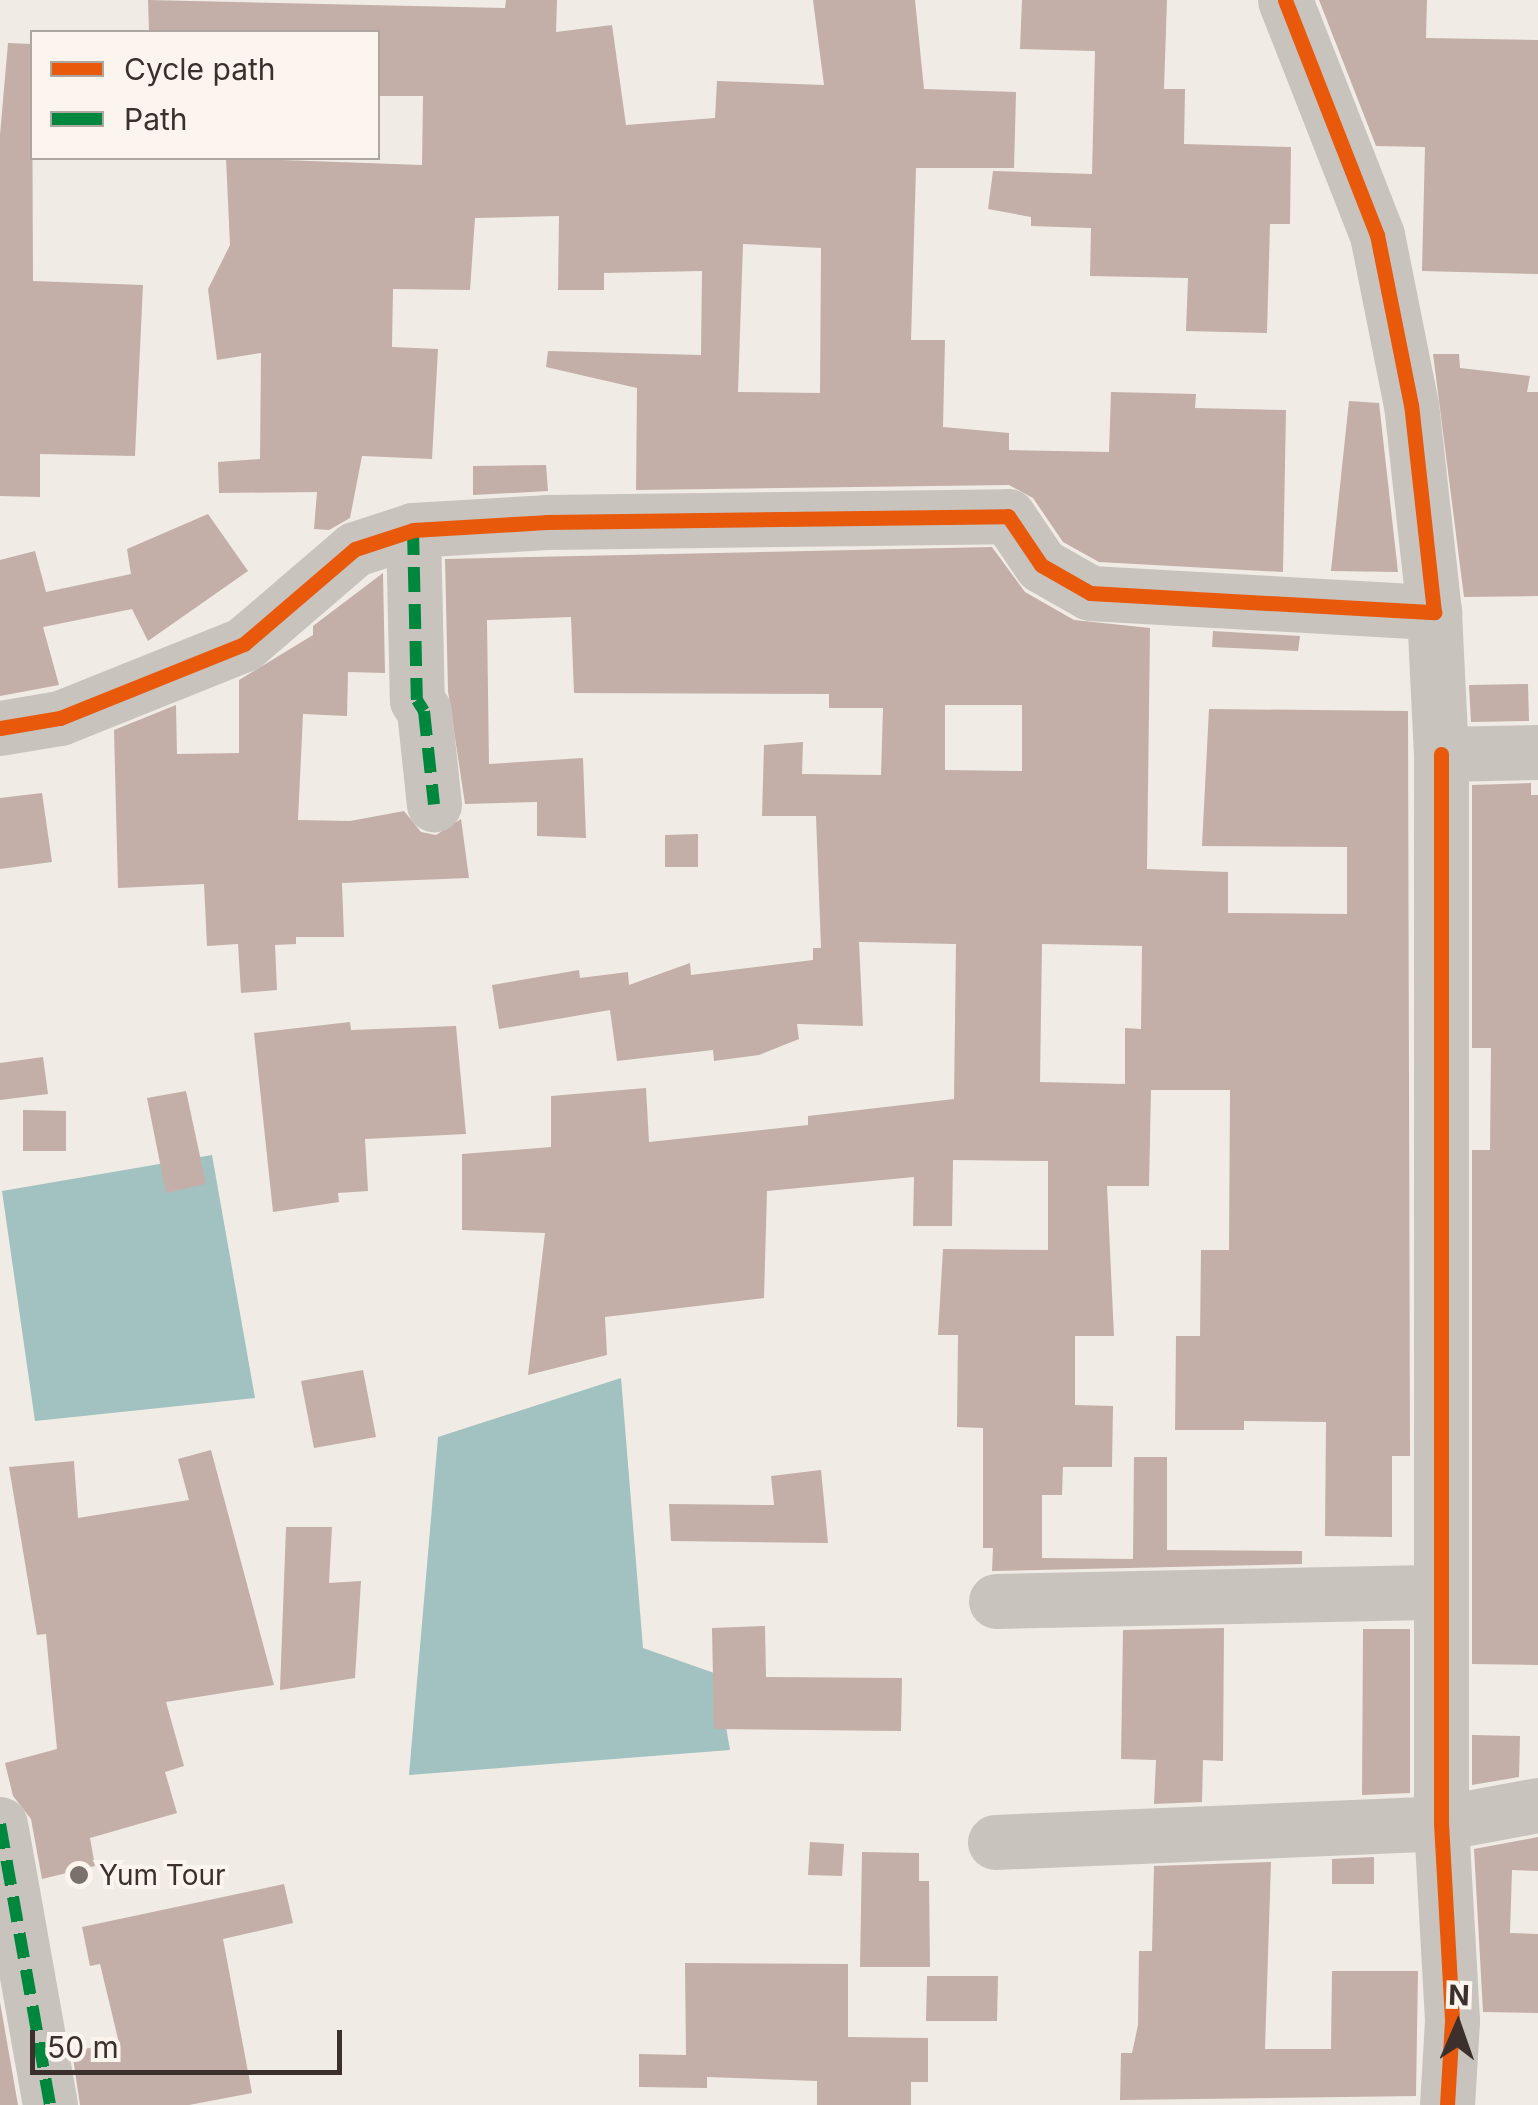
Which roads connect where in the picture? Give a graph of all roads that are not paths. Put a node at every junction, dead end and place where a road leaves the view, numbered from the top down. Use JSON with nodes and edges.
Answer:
{"nodes":[{"id":1,"x":1284,"y":0,"type":"edge"},
{"id":2,"x":413,"y":530,"type":"junction"},
{"id":3,"x":1434,"y":612,"type":"junction"},
{"id":4,"x":0,"y":728,"type":"edge"},
{"id":5,"x":1538,"y":752,"type":"edge"},
{"id":6,"x":1441,"y":754,"type":"junction"},
{"id":7,"x":434,"y":804,"type":"dead end"},
{"id":8,"x":1440,"y":1592,"type":"junction"},
{"id":9,"x":996,"y":1602,"type":"dead end"},
{"id":10,"x":1538,"y":1805,"type":"edge"},
{"id":11,"x":1441,"y":1823,"type":"junction"},
{"id":12,"x":0,"y":1824,"type":"edge"},
{"id":13,"x":995,"y":1842,"type":"dead end"},
{"id":14,"x":50,"y":2105,"type":"edge"},
{"id":15,"x":1447,"y":2105,"type":"edge"}],
"edges":[{"from":1,"to":3,"type":"street"},
{"from":2,"to":3,"type":"street"},
{"from":2,"to":4,"type":"street"},
{"from":2,"to":7,"type":"street"},
{"from":3,"to":6,"type":"street"},
{"from":5,"to":6,"type":"street"},
{"from":6,"to":8,"type":"street"},
{"from":8,"to":9,"type":"street"},
{"from":8,"to":11,"type":"street"},
{"from":10,"to":11,"type":"street"},
{"from":11,"to":13,"type":"street"},
{"from":11,"to":15,"type":"street"},
{"from":12,"to":14,"type":"street"}]}
